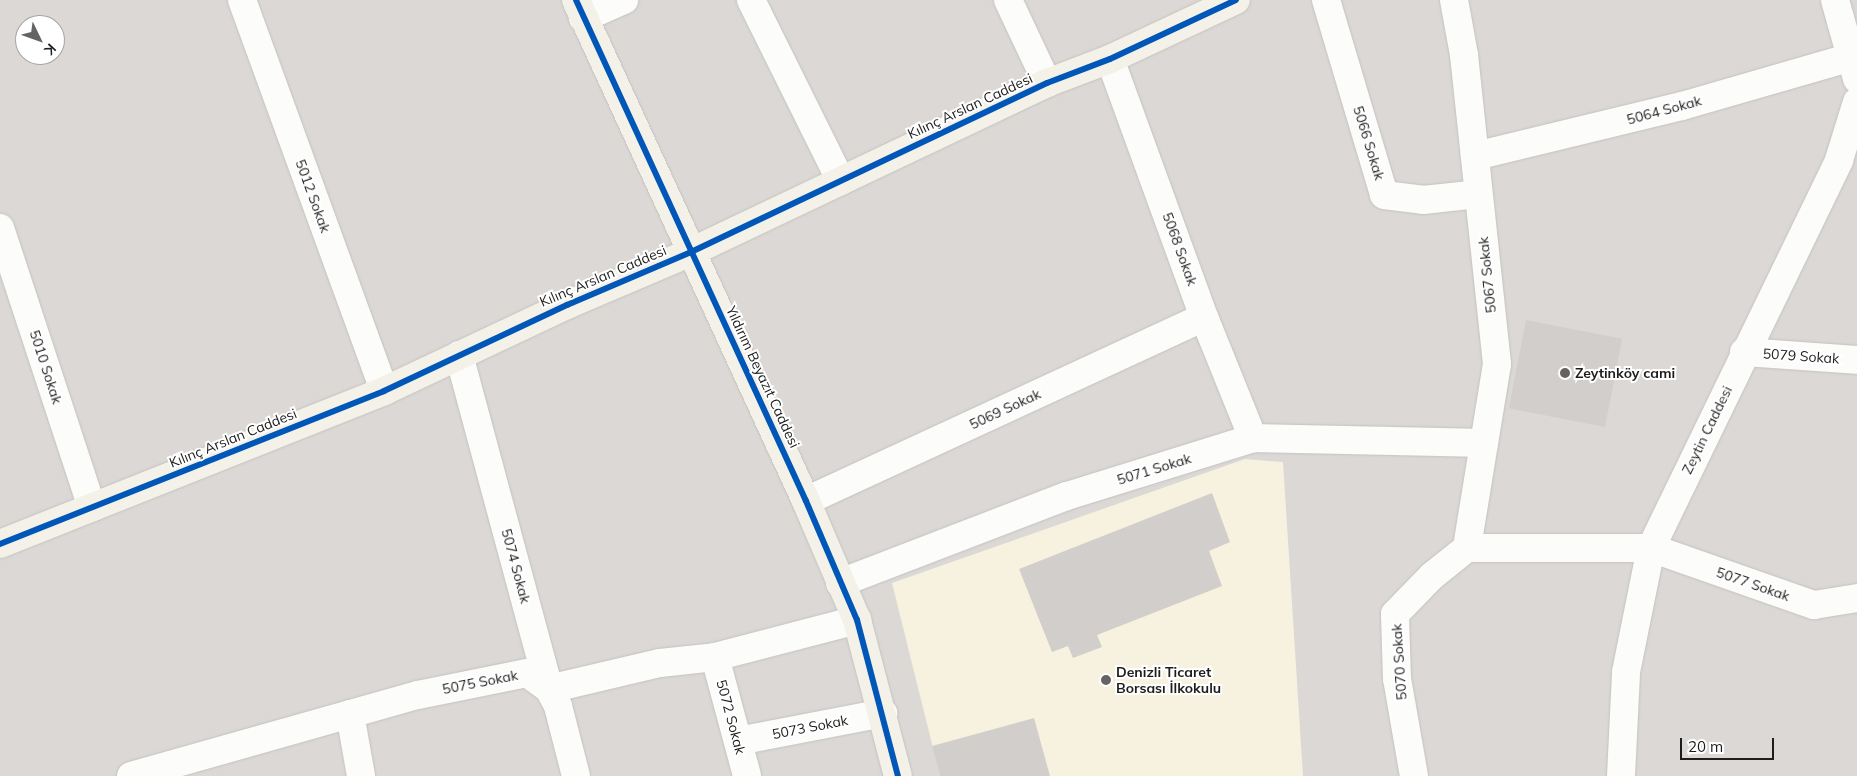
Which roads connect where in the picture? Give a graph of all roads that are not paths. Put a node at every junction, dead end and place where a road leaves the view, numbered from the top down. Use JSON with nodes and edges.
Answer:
{"nodes":[{"id":1,"x":242,"y":0,"type":"edge"},
{"id":2,"x":624,"y":0,"type":"edge"},
{"id":3,"x":751,"y":0,"type":"edge"},
{"id":4,"x":1008,"y":0,"type":"edge"},
{"id":5,"x":1236,"y":0,"type":"edge"},
{"id":6,"x":1326,"y":0,"type":"edge"},
{"id":7,"x":1454,"y":0,"type":"edge"},
{"id":8,"x":1835,"y":0,"type":"edge"},
{"id":9,"x":580,"y":9,"type":"edge"},
{"id":10,"x":1110,"y":59,"type":"junction"},
{"id":11,"x":1854,"y":68,"type":"edge"},
{"id":12,"x":1047,"y":83,"type":"junction"},
{"id":13,"x":1857,"y":102,"type":"edge"},
{"id":14,"x":1474,"y":156,"type":"junction"},
{"id":15,"x":841,"y":181,"type":"junction"},
{"id":16,"x":1478,"y":194,"type":"junction"},
{"id":17,"x":0,"y":228,"type":"edge"},
{"id":18,"x":691,"y":252,"type":"junction"},
{"id":19,"x":1204,"y":316,"type":"junction"},
{"id":20,"x":1744,"y":352,"type":"junction"},
{"id":21,"x":459,"y":355,"type":"junction"},
{"id":22,"x":1857,"y":360,"type":"edge"},
{"id":23,"x":384,"y":391,"type":"junction"},
{"id":24,"x":1253,"y":438,"type":"junction"},
{"id":25,"x":1484,"y":443,"type":"junction"},
{"id":26,"x":806,"y":501,"type":"junction"},
{"id":27,"x":92,"y":507,"type":"junction"},
{"id":28,"x":0,"y":544,"type":"edge"},
{"id":29,"x":1467,"y":548,"type":"junction"},
{"id":30,"x":1651,"y":548,"type":"junction"},
{"id":31,"x":840,"y":583,"type":"junction"},
{"id":32,"x":1857,"y":598,"type":"edge"},
{"id":33,"x":857,"y":620,"type":"junction"},
{"id":34,"x":715,"y":657,"type":"junction"},
{"id":35,"x":549,"y":689,"type":"junction"},
{"id":36,"x":883,"y":713,"type":"junction"},
{"id":37,"x":350,"y":714,"type":"junction"},
{"id":38,"x":738,"y":741,"type":"junction"},
{"id":39,"x":176,"y":770,"type":"edge"},
{"id":40,"x":131,"y":776,"type":"edge"},
{"id":41,"x":361,"y":776,"type":"edge"},
{"id":42,"x":576,"y":776,"type":"edge"},
{"id":43,"x":747,"y":776,"type":"edge"},
{"id":44,"x":898,"y":776,"type":"edge"},
{"id":45,"x":1414,"y":776,"type":"edge"},
{"id":46,"x":1621,"y":776,"type":"edge"}],
"edges":[{"from":1,"to":23,"type":"street","name":"5012 Sokak"},
{"from":2,"to":9,"type":"street"},
{"from":3,"to":15,"type":"street"},
{"from":4,"to":12,"type":"street"},
{"from":5,"to":10,"type":"street","name":"Kılınç Arslan Caddesi"},
{"from":6,"to":16,"type":"street","name":"5066 Sokak"},
{"from":7,"to":14,"type":"street","name":"5067 Sokak"},
{"from":8,"to":11,"type":"street"},
{"from":9,"to":18,"type":"street","name":"Yıldırım Beyazıt Caddesi"},
{"from":10,"to":12,"type":"street","name":"Kılınç Arslan Caddesi"},
{"from":10,"to":19,"type":"street","name":"5068 Sokak"},
{"from":11,"to":14,"type":"street","name":"5064 Sokak"},
{"from":12,"to":15,"type":"street","name":"Kılınç Arslan Caddesi"},
{"from":13,"to":20,"type":"street","name":"Zeytin Caddesi"},
{"from":14,"to":16,"type":"street","name":"5067 Sokak"},
{"from":15,"to":18,"type":"street","name":"Kılınç Arslan Caddesi"},
{"from":16,"to":25,"type":"street","name":"5067 Sokak"},
{"from":17,"to":27,"type":"street","name":"5010 Sokak"},
{"from":18,"to":21,"type":"street","name":"Kılınç Arslan Caddesi"},
{"from":18,"to":26,"type":"street","name":"Yıldırım Beyazıt Caddesi"},
{"from":19,"to":24,"type":"street","name":"5068 Sokak"},
{"from":19,"to":26,"type":"street","name":"5069 Sokak"},
{"from":20,"to":22,"type":"street","name":"5079 Sokak"},
{"from":20,"to":30,"type":"street","name":"Zeytin Caddesi"},
{"from":21,"to":23,"type":"street","name":"Kılınç Arslan Caddesi"},
{"from":21,"to":35,"type":"street","name":"5074 Sokak"},
{"from":23,"to":27,"type":"street","name":"Kılınç Arslan Caddesi"},
{"from":24,"to":25,"type":"street","name":"5071 Sokak"},
{"from":24,"to":31,"type":"street","name":"5071 Sokak"},
{"from":25,"to":29,"type":"street","name":"5067 Sokak"},
{"from":26,"to":31,"type":"street","name":"Yıldırım Beyazıt Caddesi"},
{"from":27,"to":28,"type":"street","name":"Kılınç Arslan Caddesi"},
{"from":29,"to":30,"type":"street","name":"5077 Sokak"},
{"from":29,"to":45,"type":"street","name":"5070 Sokak"},
{"from":30,"to":32,"type":"street","name":"5077 Sokak"},
{"from":30,"to":46,"type":"street","name":"Zeytin Caddesi"},
{"from":31,"to":33,"type":"street","name":"Yıldırım Beyazıt Caddesi"},
{"from":33,"to":34,"type":"street"},
{"from":33,"to":36,"type":"street","name":"Yıldırım Beyazıt Caddesi"},
{"from":34,"to":35,"type":"street"},
{"from":34,"to":38,"type":"street","name":"5072 Sokak"},
{"from":35,"to":37,"type":"street","name":"5075 Sokak"},
{"from":35,"to":42,"type":"street","name":"5074 Sokak"},
{"from":36,"to":38,"type":"street","name":"5073 Sokak"},
{"from":36,"to":44,"type":"street","name":"Yıldırım Beyazıt Caddesi"},
{"from":37,"to":39,"type":"street","name":"5075 Sokak"},
{"from":37,"to":41,"type":"street"},
{"from":38,"to":43,"type":"street","name":"5072 Sokak"},
{"from":39,"to":40,"type":"street","name":"5075 Sokak"}]}
